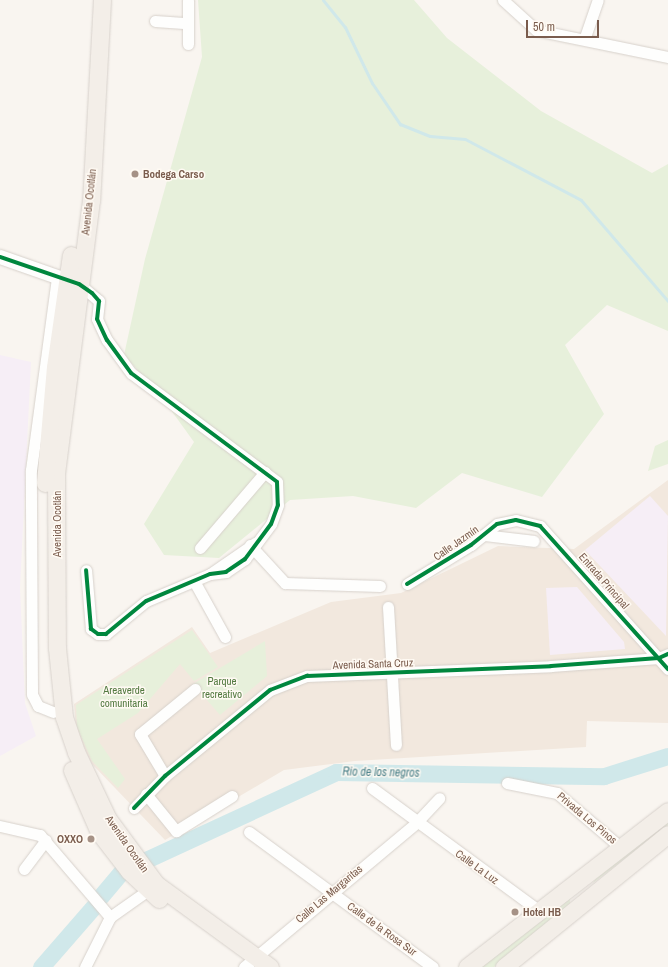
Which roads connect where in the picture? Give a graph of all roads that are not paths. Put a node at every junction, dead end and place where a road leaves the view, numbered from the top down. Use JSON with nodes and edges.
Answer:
{"nodes":[{"id":1,"x":91,"y":0,"type":"edge"},
{"id":2,"x":102,"y":0,"type":"edge"},
{"id":3,"x":188,"y":0,"type":"edge"},
{"id":4,"x":503,"y":0,"type":"edge"},
{"id":5,"x":598,"y":0,"type":"edge"},
{"id":6,"x":155,"y":21,"type":"dead end"},
{"id":7,"x":187,"y":23,"type":"junction"},
{"id":8,"x":585,"y":37,"type":"junction"},
{"id":9,"x":188,"y":44,"type":"dead end"},
{"id":10,"x":668,"y":56,"type":"edge"},
{"id":11,"x":0,"y":257,"type":"edge"},
{"id":12,"x":68,"y":280,"type":"junction"},
{"id":13,"x":265,"y":472,"type":"junction"},
{"id":14,"x":516,"y":520,"type":"joint"},
{"id":15,"x":484,"y":535,"type":"junction"},
{"id":16,"x":534,"y":541,"type":"dead end"},
{"id":17,"x":254,"y":545,"type":"junction"},
{"id":18,"x":200,"y":548,"type":"dead end"},
{"id":19,"x":86,"y":570,"type":"dead end"},
{"id":20,"x":194,"y":581,"type":"junction"},
{"id":21,"x":407,"y":584,"type":"dead end"},
{"id":22,"x":380,"y":586,"type":"dead end"},
{"id":23,"x":388,"y":607,"type":"dead end"},
{"id":24,"x":225,"y":637,"type":"dead end"},
{"id":25,"x":663,"y":656,"type":"edge"},
{"id":26,"x":668,"y":669,"type":"edge"},
{"id":27,"x":392,"y":673,"type":"junction"},
{"id":28,"x":195,"y":689,"type":"dead end"},
{"id":29,"x":396,"y":745,"type":"dead end"},
{"id":30,"x":165,"y":776,"type":"junction"},
{"id":31,"x":507,"y":783,"type":"dead end"},
{"id":32,"x":372,"y":788,"type":"dead end"},
{"id":33,"x":146,"y":794,"type":"junction"},
{"id":34,"x":232,"y":796,"type":"dead end"},
{"id":35,"x":439,"y":798,"type":"dead end"},
{"id":36,"x":134,"y":808,"type":"dead end"},
{"id":37,"x":668,"y":811,"type":"edge"},
{"id":38,"x":416,"y":823,"type":"junction"},
{"id":39,"x":0,"y":826,"type":"edge"},
{"id":40,"x":249,"y":832,"type":"dead end"},
{"id":41,"x":668,"y":834,"type":"edge"},
{"id":42,"x":46,"y":840,"type":"junction"},
{"id":43,"x":619,"y":846,"type":"junction"},
{"id":44,"x":125,"y":854,"type":"junction"},
{"id":45,"x":603,"y":859,"type":"junction"},
{"id":46,"x":24,"y":869,"type":"dead end"},
{"id":47,"x":152,"y":888,"type":"junction"},
{"id":48,"x":330,"y":892,"type":"junction"},
{"id":49,"x":588,"y":898,"type":"junction"},
{"id":50,"x":538,"y":910,"type":"junction"},
{"id":51,"x":110,"y":917,"type":"junction"},
{"id":52,"x":254,"y":964,"type":"edge"},
{"id":53,"x":86,"y":967,"type":"edge"},
{"id":54,"x":433,"y":967,"type":"edge"},
{"id":55,"x":467,"y":967,"type":"edge"},
{"id":56,"x":504,"y":967,"type":"edge"}],
"edges":[{"from":1,"to":12,"type":"main road","name":"Avenida Ocotlán"},
{"from":2,"to":12,"type":"main road","name":"Avenida Ocotlán"},
{"from":3,"to":7,"type":"street"},
{"from":4,"to":8,"type":"street"},
{"from":5,"to":8,"type":"street"},
{"from":6,"to":7,"type":"street"},
{"from":7,"to":9,"type":"street"},
{"from":8,"to":10,"type":"street"},
{"from":11,"to":12,"type":"street"},
{"from":12,"to":13,"type":"street"},
{"from":12,"to":44,"type":"main road","name":"Avenida Ocotlán"},
{"from":12,"to":44,"type":"main road","name":"Avenida Ocotlán"},
{"from":13,"to":17,"type":"street"},
{"from":13,"to":18,"type":"street"},
{"from":14,"to":15,"type":"street","name":"Calle Jazmín"},
{"from":14,"to":25,"type":"street","name":"Entrada Principal"},
{"from":15,"to":16,"type":"street"},
{"from":15,"to":21,"type":"street","name":"Calle Jazmín"},
{"from":17,"to":20,"type":"street"},
{"from":17,"to":22,"type":"street"},
{"from":19,"to":20,"type":"street"},
{"from":20,"to":24,"type":"street"},
{"from":23,"to":27,"type":"street"},
{"from":25,"to":26,"type":"street","name":"Entrada Principal"},
{"from":25,"to":27,"type":"street","name":"Avenida Santa Cruz"},
{"from":27,"to":29,"type":"street"},
{"from":27,"to":30,"type":"street","name":"Avenida Santa Cruz"},
{"from":28,"to":30,"type":"street"},
{"from":30,"to":33,"type":"street","name":"Avenida Santa Cruz"},
{"from":31,"to":43,"type":"street","name":"Privada Los Pinos"},
{"from":32,"to":38,"type":"street","name":"Calle La Luz"},
{"from":33,"to":34,"type":"street"},
{"from":33,"to":36,"type":"street","name":"Avenida Santa Cruz"},
{"from":35,"to":38,"type":"street","name":"Calle Las Margaritas"},
{"from":37,"to":43,"type":"main road"},
{"from":38,"to":48,"type":"street","name":"Calle Las Margaritas"},
{"from":38,"to":50,"type":"street","name":"Calle La Luz"},
{"from":39,"to":42,"type":"street"},
{"from":40,"to":48,"type":"street","name":"Calle de la Rosa Sur"},
{"from":41,"to":49,"type":"main road"},
{"from":42,"to":46,"type":"street"},
{"from":42,"to":51,"type":"street"},
{"from":43,"to":45,"type":"main road"},
{"from":44,"to":47,"type":"main road","name":"Avenida Ocotlán"},
{"from":45,"to":49,"type":"main road"},
{"from":45,"to":50,"type":"main road"},
{"from":47,"to":51,"type":"street"},
{"from":47,"to":52,"type":"main road","name":"Avenida Ocotlán"},
{"from":48,"to":52,"type":"street","name":"Calle Las Margaritas"},
{"from":48,"to":54,"type":"street","name":"Calle de la Rosa Sur"},
{"from":49,"to":56,"type":"main road"},
{"from":50,"to":55,"type":"main road"},
{"from":51,"to":53,"type":"street"}]}
